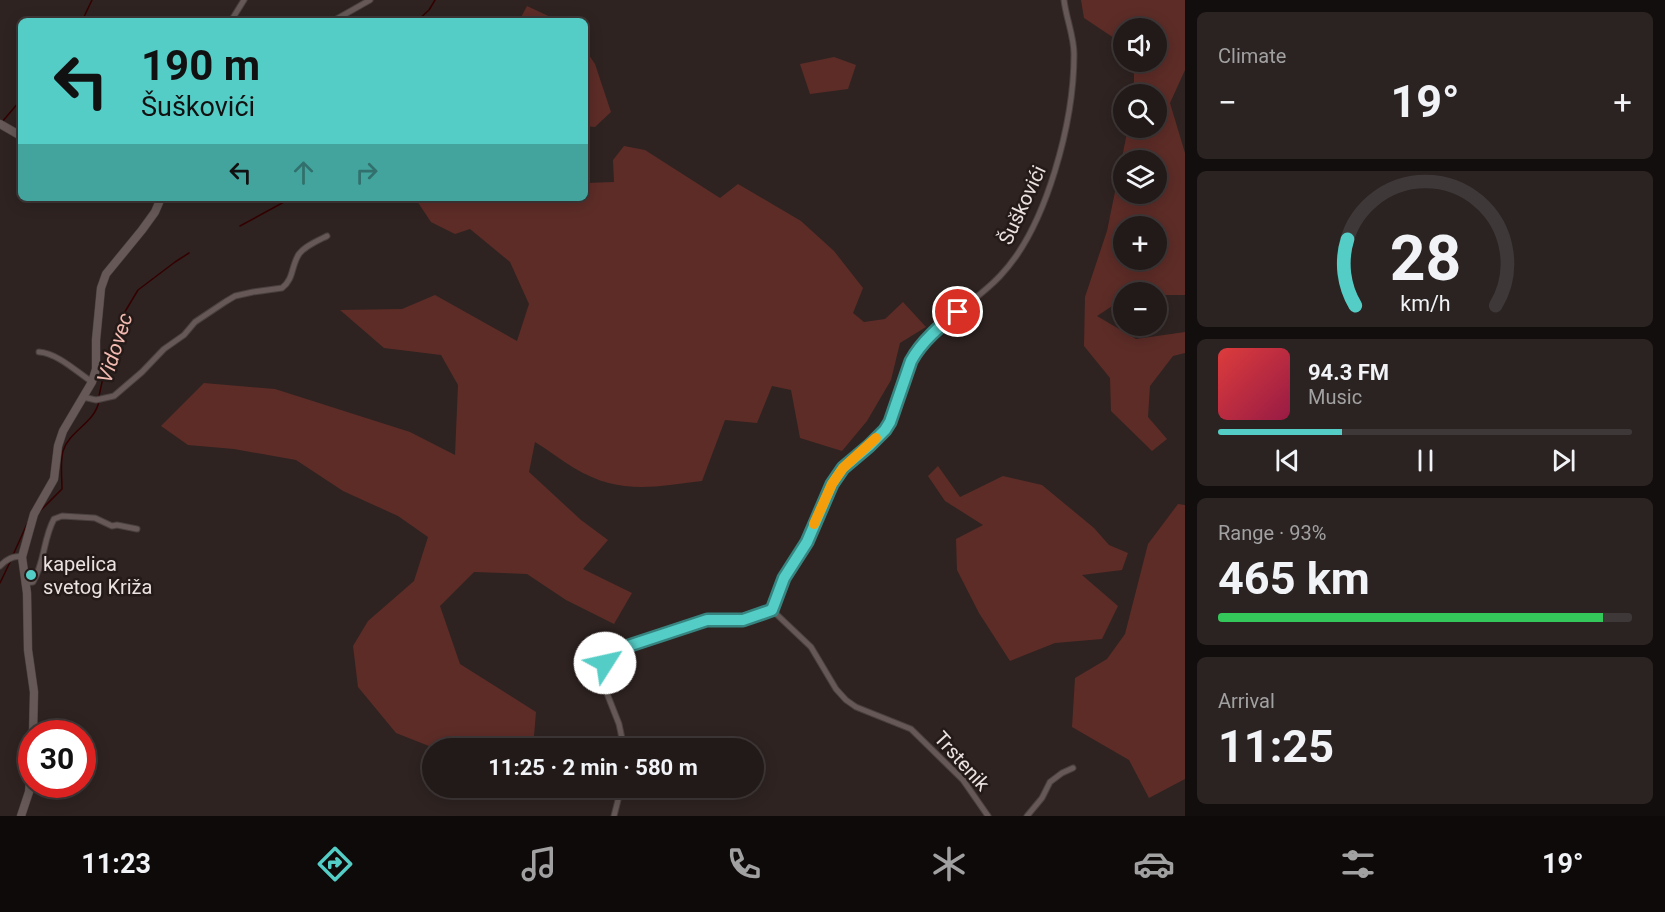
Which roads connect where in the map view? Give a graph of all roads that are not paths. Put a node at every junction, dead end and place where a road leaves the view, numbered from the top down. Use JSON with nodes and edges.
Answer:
{"nodes":[{"id":1,"x":244,"y":0,"type":"edge"},
{"id":2,"x":370,"y":0,"type":"edge"},
{"id":3,"x":1064,"y":0,"type":"edge"},
{"id":4,"x":233,"y":18,"type":"edge"},
{"id":5,"x":338,"y":18,"type":"edge"},
{"id":6,"x":3,"y":126,"type":"edge"},
{"id":7,"x":18,"y":134,"type":"edge"},
{"id":8,"x":160,"y":201,"type":"edge"},
{"id":9,"x":327,"y":236,"type":"dead end"},
{"id":10,"x":39,"y":352,"type":"dead end"},
{"id":11,"x":92,"y":382,"type":"junction"},
{"id":12,"x":83,"y":397,"type":"junction"},
{"id":13,"x":137,"y":530,"type":"dead end"},
{"id":14,"x":22,"y":557,"type":"junction"},
{"id":15,"x":0,"y":566,"type":"edge"},
{"id":16,"x":26,"y":583,"type":"junction"},
{"id":17,"x":772,"y":610,"type":"junction"},
{"id":18,"x":33,"y":720,"type":"edge"},
{"id":19,"x":622,"y":738,"type":"edge"},
{"id":20,"x":1073,"y":768,"type":"dead end"},
{"id":21,"x":27,"y":798,"type":"edge"},
{"id":22,"x":618,"y":798,"type":"edge"},
{"id":23,"x":21,"y":816,"type":"edge"},
{"id":24,"x":614,"y":816,"type":"edge"},
{"id":25,"x":988,"y":816,"type":"edge"},
{"id":26,"x":1027,"y":816,"type":"edge"}],
"edges":[{"from":1,"to":4,"type":"street"},
{"from":2,"to":5,"type":"street"},
{"from":3,"to":17,"type":"street","name":"Šuškovići"},
{"from":6,"to":7,"type":"street"},
{"from":8,"to":11,"type":"street"},
{"from":9,"to":12,"type":"street"},
{"from":10,"to":11,"type":"street"},
{"from":11,"to":12,"type":"street"},
{"from":12,"to":14,"type":"street"},
{"from":13,"to":16,"type":"street"},
{"from":14,"to":15,"type":"street"},
{"from":14,"to":16,"type":"street"},
{"from":16,"to":18,"type":"street"},
{"from":17,"to":19,"type":"street"},
{"from":17,"to":25,"type":"street","name":"Trstenik"},
{"from":20,"to":26,"type":"street"},
{"from":21,"to":23,"type":"street"},
{"from":22,"to":24,"type":"street"}]}
